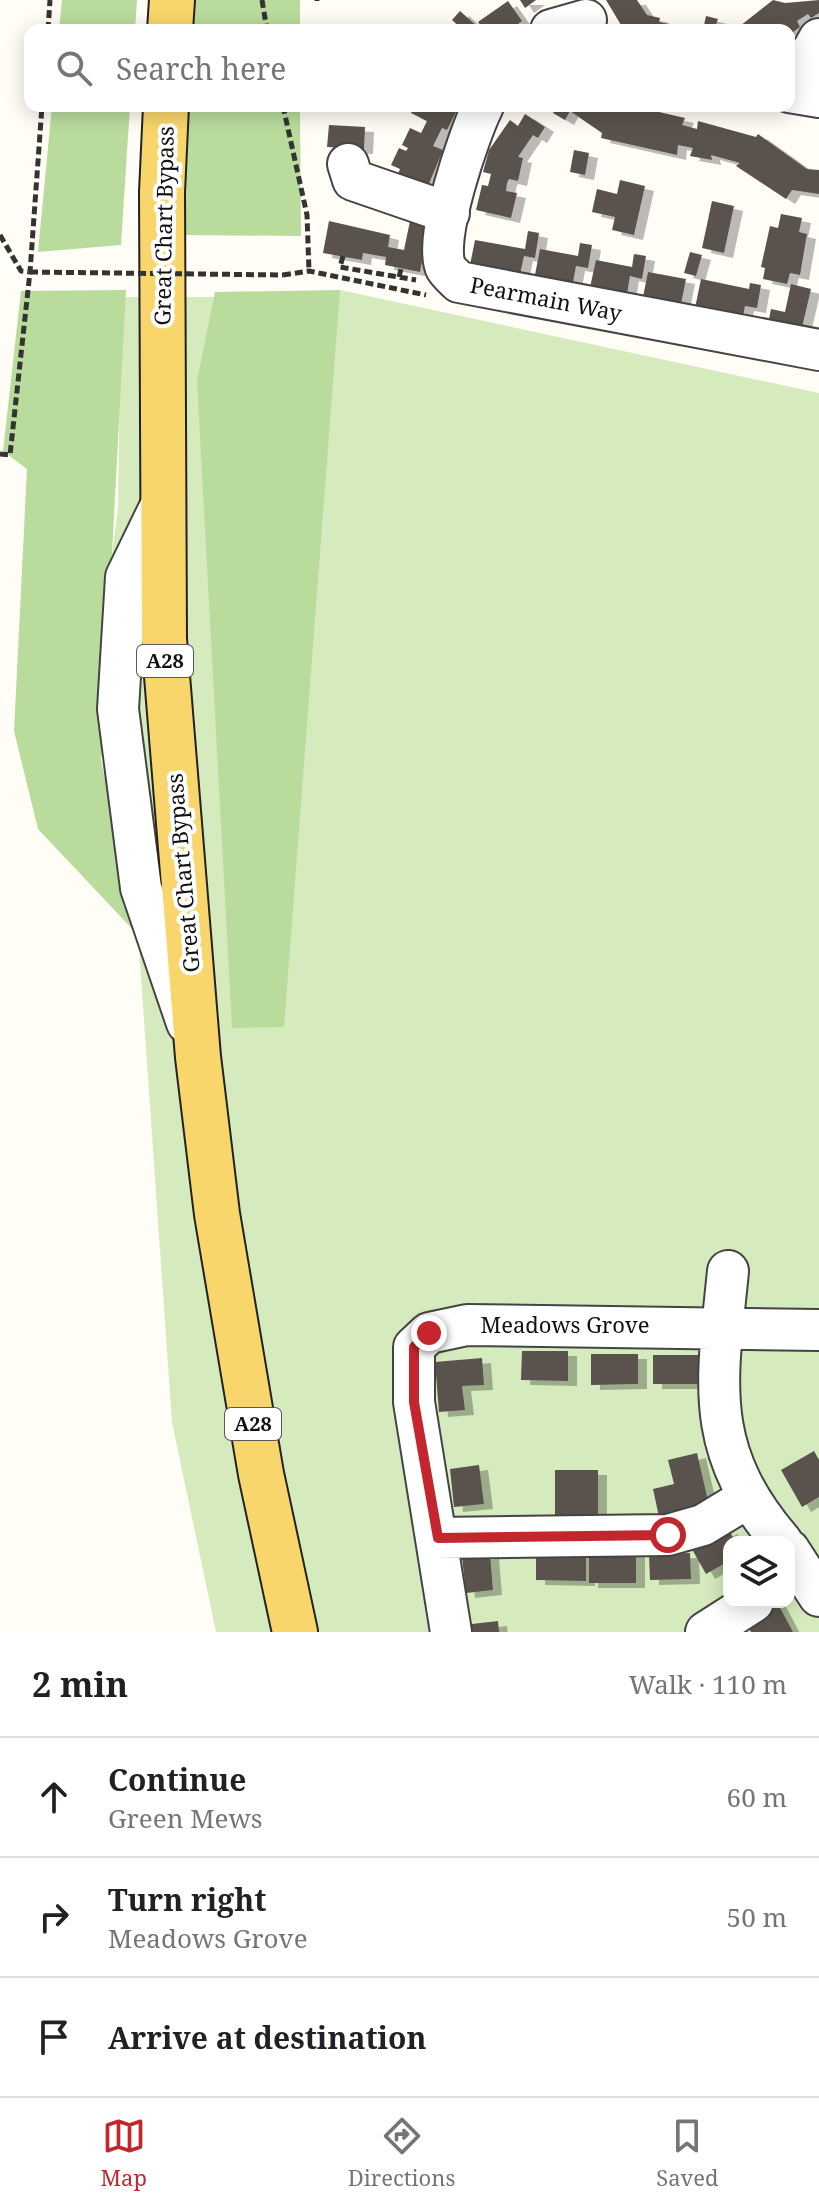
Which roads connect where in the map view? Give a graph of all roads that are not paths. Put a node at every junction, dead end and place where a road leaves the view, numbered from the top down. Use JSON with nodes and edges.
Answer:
{"nodes":[{"id":1,"x":172,"y":0,"type":"edge"},
{"id":2,"x":170,"y":24,"type":"edge"},
{"id":3,"x":819,"y":39,"type":"edge"},
{"id":4,"x":795,"y":81,"type":"edge"},
{"id":5,"x":795,"y":93,"type":"edge"},
{"id":6,"x":819,"y":97,"type":"edge"},
{"id":7,"x":166,"y":112,"type":"edge"},
{"id":8,"x":480,"y":112,"type":"edge"},
{"id":9,"x":348,"y":164,"type":"dead end"},
{"id":10,"x":449,"y":213,"type":"junction"},
{"id":11,"x":819,"y":350,"type":"edge"},
{"id":12,"x":728,"y":1271,"type":"dead end"},
{"id":13,"x":723,"y":1328,"type":"junction"},
{"id":14,"x":819,"y":1330,"type":"edge"},
{"id":15,"x":749,"y":1497,"type":"junction"},
{"id":16,"x":438,"y":1538,"type":"junction"},
{"id":17,"x":796,"y":1567,"type":"edge"},
{"id":18,"x":744,"y":1608,"type":"edge"},
{"id":19,"x":295,"y":1632,"type":"edge"},
{"id":20,"x":451,"y":1632,"type":"edge"},
{"id":21,"x":706,"y":1632,"type":"edge"}],
"edges":[{"from":1,"to":2,"type":"main road"},
{"from":3,"to":4,"type":"street"},
{"from":5,"to":6,"type":"street"},
{"from":7,"to":19,"type":"main road","name":"Great Chart Bypass","number":"A28"},
{"from":8,"to":10,"type":"street","name":"Pearmain Way"},
{"from":9,"to":10,"type":"street"},
{"from":10,"to":11,"type":"street","name":"Pearmain Way"},
{"from":12,"to":13,"type":"street"},
{"from":13,"to":14,"type":"street","name":"Meadows Grove"},
{"from":13,"to":15,"type":"street"},
{"from":13,"to":16,"type":"street","name":"Meadows Grove"},
{"from":15,"to":16,"type":"street"},
{"from":15,"to":17,"type":"street"},
{"from":16,"to":20,"type":"street","name":"Meadows Grove"},
{"from":18,"to":21,"type":"street"}]}
